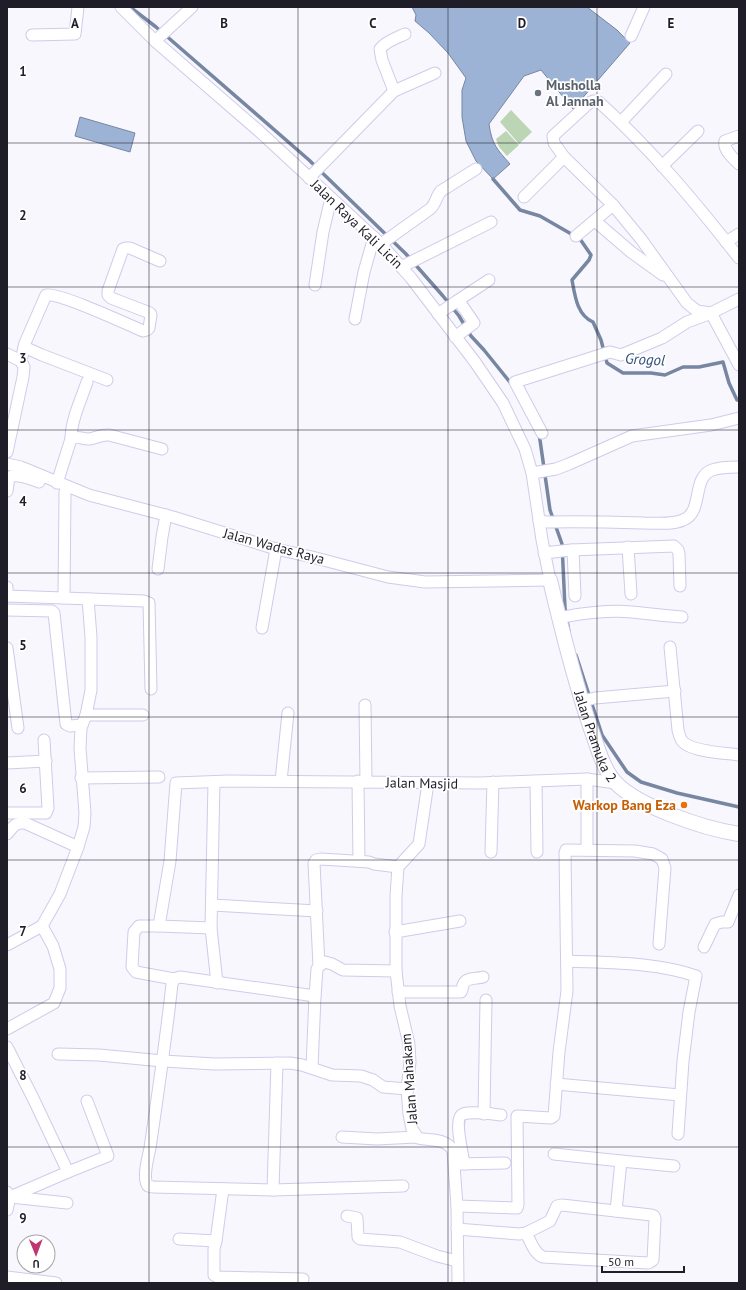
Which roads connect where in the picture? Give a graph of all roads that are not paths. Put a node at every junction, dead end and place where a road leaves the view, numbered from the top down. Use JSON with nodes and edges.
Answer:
{"nodes":[{"id":1,"x":78,"y":7,"type":"edge"},
{"id":2,"x":121,"y":7,"type":"edge"},
{"id":3,"x":192,"y":7,"type":"edge"},
{"id":4,"x":196,"y":7,"type":"edge"},
{"id":5,"x":644,"y":7,"type":"edge"},
{"id":6,"x":168,"y":28,"type":"junction"},
{"id":7,"x":405,"y":34,"type":"dead end"},
{"id":8,"x":32,"y":35,"type":"dead end"},
{"id":9,"x":630,"y":36,"type":"dead end"},
{"id":10,"x":156,"y":40,"type":"junction"},
{"id":11,"x":435,"y":73,"type":"dead end"},
{"id":12,"x":666,"y":74,"type":"dead end"},
{"id":13,"x":394,"y":91,"type":"junction"},
{"id":14,"x":621,"y":122,"type":"junction"},
{"id":15,"x":698,"y":131,"type":"dead end"},
{"id":16,"x":739,"y":136,"type":"edge"},
{"id":17,"x":564,"y":157,"type":"junction"},
{"id":18,"x":739,"y":164,"type":"edge"},
{"id":19,"x":662,"y":166,"type":"junction"},
{"id":20,"x":476,"y":169,"type":"dead end"},
{"id":21,"x":316,"y":172,"type":"junction"},
{"id":22,"x":524,"y":197,"type":"dead end"},
{"id":23,"x":330,"y":198,"type":"junction"},
{"id":24,"x":613,"y":205,"type":"junction"},
{"id":25,"x":595,"y":221,"type":"junction"},
{"id":26,"x":491,"y":222,"type":"dead end"},
{"id":27,"x":739,"y":234,"type":"edge"},
{"id":28,"x":576,"y":236,"type":"dead end"},
{"id":29,"x":384,"y":239,"type":"junction"},
{"id":30,"x":726,"y":242,"type":"junction"},
{"id":31,"x":739,"y":258,"type":"edge"},
{"id":32,"x":160,"y":261,"type":"dead end"},
{"id":33,"x":408,"y":263,"type":"junction"},
{"id":34,"x":669,"y":279,"type":"junction"},
{"id":35,"x":489,"y":280,"type":"dead end"},
{"id":36,"x":315,"y":285,"type":"dead end"},
{"id":37,"x":739,"y":300,"type":"edge"},
{"id":38,"x":448,"y":307,"type":"junction"},
{"id":39,"x":711,"y":313,"type":"junction"},
{"id":40,"x":355,"y":319,"type":"dead end"},
{"id":41,"x":464,"y":331,"type":"junction"},
{"id":42,"x":24,"y":347,"type":"junction"},
{"id":43,"x":7,"y":354,"type":"edge"},
{"id":44,"x":21,"y":360,"type":"junction"},
{"id":45,"x":739,"y":365,"type":"edge"},
{"id":46,"x":107,"y":380,"type":"dead end"},
{"id":47,"x":87,"y":382,"type":"dead end"},
{"id":48,"x":739,"y":418,"type":"edge"},
{"id":49,"x":9,"y":430,"type":"edge"},
{"id":50,"x":542,"y":433,"type":"dead end"},
{"id":51,"x":71,"y":439,"type":"junction"},
{"id":52,"x":162,"y":449,"type":"dead end"},
{"id":53,"x":7,"y":452,"type":"edge"},
{"id":54,"x":7,"y":464,"type":"edge"},
{"id":55,"x":739,"y":467,"type":"edge"},
{"id":56,"x":536,"y":473,"type":"junction"},
{"id":57,"x":58,"y":483,"type":"junction"},
{"id":58,"x":7,"y":491,"type":"edge"},
{"id":59,"x":65,"y":492,"type":"junction"},
{"id":60,"x":96,"y":504,"type":"dead end"},
{"id":61,"x":166,"y":515,"type":"junction"},
{"id":62,"x":543,"y":522,"type":"junction"},
{"id":63,"x":628,"y":547,"type":"junction"},
{"id":64,"x":276,"y":549,"type":"junction"},
{"id":65,"x":571,"y":550,"type":"junction"},
{"id":66,"x":544,"y":553,"type":"junction"},
{"id":67,"x":158,"y":569,"type":"dead end"},
{"id":68,"x":550,"y":580,"type":"junction"},
{"id":69,"x":680,"y":586,"type":"dead end"},
{"id":70,"x":7,"y":587,"type":"edge"},
{"id":71,"x":631,"y":594,"type":"dead end"},
{"id":72,"x":575,"y":596,"type":"dead end"},
{"id":73,"x":7,"y":597,"type":"edge"},
{"id":74,"x":64,"y":598,"type":"junction"},
{"id":75,"x":88,"y":599,"type":"junction"},
{"id":76,"x":7,"y":610,"type":"edge"},
{"id":77,"x":564,"y":617,"type":"junction"},
{"id":78,"x":682,"y":617,"type":"dead end"},
{"id":79,"x":262,"y":628,"type":"dead end"},
{"id":80,"x":670,"y":647,"type":"dead end"},
{"id":81,"x":7,"y":648,"type":"edge"},
{"id":82,"x":151,"y":689,"type":"dead end"},
{"id":83,"x":675,"y":690,"type":"junction"},
{"id":84,"x":588,"y":700,"type":"junction"},
{"id":85,"x":365,"y":705,"type":"dead end"},
{"id":86,"x":288,"y":713,"type":"dead end"},
{"id":87,"x":143,"y":715,"type":"dead end"},
{"id":88,"x":84,"y":720,"type":"junction"},
{"id":89,"x":18,"y":728,"type":"dead end"},
{"id":90,"x":44,"y":740,"type":"dead end"},
{"id":91,"x":739,"y":755,"type":"edge"},
{"id":92,"x":46,"y":761,"type":"junction"},
{"id":93,"x":7,"y":762,"type":"edge"},
{"id":94,"x":159,"y":777,"type":"dead end"},
{"id":95,"x":81,"y":778,"type":"junction"},
{"id":96,"x":587,"y":779,"type":"junction"},
{"id":97,"x":536,"y":781,"type":"junction"},
{"id":98,"x":214,"y":782,"type":"junction"},
{"id":99,"x":281,"y":782,"type":"junction"},
{"id":100,"x":362,"y":782,"type":"junction"},
{"id":101,"x":493,"y":782,"type":"junction"},
{"id":102,"x":428,"y":783,"type":"junction"},
{"id":103,"x":616,"y":783,"type":"junction"},
{"id":104,"x":7,"y":813,"type":"edge"},
{"id":105,"x":7,"y":834,"type":"edge"},
{"id":106,"x":739,"y":834,"type":"edge"},
{"id":107,"x":78,"y":846,"type":"junction"},
{"id":108,"x":587,"y":850,"type":"junction"},
{"id":109,"x":491,"y":852,"type":"dead end"},
{"id":110,"x":537,"y":852,"type":"dead end"},
{"id":111,"x":359,"y":861,"type":"junction"},
{"id":112,"x":398,"y":867,"type":"junction"},
{"id":113,"x":739,"y":895,"type":"edge"},
{"id":114,"x":212,"y":905,"type":"junction"},
{"id":115,"x":317,"y":911,"type":"junction"},
{"id":116,"x":460,"y":921,"type":"dead end"},
{"id":117,"x":42,"y":926,"type":"junction"},
{"id":118,"x":160,"y":926,"type":"junction"},
{"id":119,"x":211,"y":928,"type":"junction"},
{"id":120,"x":395,"y":932,"type":"junction"},
{"id":121,"x":659,"y":944,"type":"dead end"},
{"id":122,"x":7,"y":945,"type":"edge"},
{"id":123,"x":704,"y":947,"type":"dead end"},
{"id":124,"x":567,"y":961,"type":"junction"},
{"id":125,"x":319,"y":966,"type":"junction"},
{"id":126,"x":396,"y":971,"type":"junction"},
{"id":127,"x":483,"y":977,"type":"dead end"},
{"id":128,"x":174,"y":979,"type":"junction"},
{"id":129,"x":217,"y":983,"type":"junction"},
{"id":130,"x":398,"y":992,"type":"junction"},
{"id":131,"x":315,"y":996,"type":"junction"},
{"id":132,"x":486,"y":1000,"type":"dead end"},
{"id":133,"x":7,"y":1029,"type":"edge"},
{"id":134,"x":7,"y":1047,"type":"edge"},
{"id":135,"x":58,"y":1054,"type":"dead end"},
{"id":136,"x":163,"y":1061,"type":"junction"},
{"id":137,"x":277,"y":1063,"type":"junction"},
{"id":138,"x":312,"y":1068,"type":"junction"},
{"id":139,"x":556,"y":1084,"type":"junction"},
{"id":140,"x":407,"y":1089,"type":"junction"},
{"id":141,"x":680,"y":1095,"type":"junction"},
{"id":142,"x":87,"y":1101,"type":"dead end"},
{"id":143,"x":484,"y":1114,"type":"junction"},
{"id":144,"x":501,"y":1115,"type":"dead end"},
{"id":145,"x":678,"y":1134,"type":"dead end"},
{"id":146,"x":342,"y":1137,"type":"dead end"},
{"id":147,"x":416,"y":1137,"type":"junction"},
{"id":148,"x":554,"y":1154,"type":"dead end"},
{"id":149,"x":621,"y":1160,"type":"junction"},
{"id":150,"x":505,"y":1163,"type":"dead end"},
{"id":151,"x":460,"y":1164,"type":"junction"},
{"id":152,"x":674,"y":1166,"type":"dead end"},
{"id":153,"x":68,"y":1172,"type":"junction"},
{"id":154,"x":403,"y":1186,"type":"dead end"},
{"id":155,"x":223,"y":1189,"type":"junction"},
{"id":156,"x":273,"y":1190,"type":"junction"},
{"id":157,"x":9,"y":1195,"type":"edge"},
{"id":158,"x":67,"y":1204,"type":"dead end"},
{"id":159,"x":457,"y":1206,"type":"junction"},
{"id":160,"x":7,"y":1210,"type":"edge"},
{"id":161,"x":616,"y":1211,"type":"junction"},
{"id":162,"x":347,"y":1216,"type":"dead end"},
{"id":163,"x":457,"y":1229,"type":"junction"},
{"id":164,"x":526,"y":1232,"type":"junction"},
{"id":165,"x":179,"y":1239,"type":"dead end"},
{"id":166,"x":216,"y":1241,"type":"junction"},
{"id":167,"x":457,"y":1261,"type":"junction"},
{"id":168,"x":7,"y":1277,"type":"edge"},
{"id":169,"x":304,"y":1279,"type":"dead end"},
{"id":170,"x":56,"y":1283,"type":"edge"},
{"id":171,"x":458,"y":1283,"type":"edge"}],
"edges":[{"from":1,"to":8,"type":"street"},
{"from":2,"to":10,"type":"street","name":"Jalan Raya Kali Licin"},
{"from":3,"to":6,"type":"street"},
{"from":4,"to":6,"type":"street"},
{"from":5,"to":9,"type":"street"},
{"from":6,"to":10,"type":"street"},
{"from":7,"to":13,"type":"street"},
{"from":10,"to":21,"type":"street","name":"Jalan Raya Kali Licin"},
{"from":11,"to":13,"type":"street"},
{"from":12,"to":14,"type":"street"},
{"from":13,"to":21,"type":"street"},
{"from":14,"to":17,"type":"street"},
{"from":14,"to":19,"type":"street"},
{"from":15,"to":19,"type":"street"},
{"from":16,"to":18,"type":"street"},
{"from":17,"to":22,"type":"street"},
{"from":17,"to":24,"type":"street"},
{"from":19,"to":30,"type":"street"},
{"from":20,"to":29,"type":"street"},
{"from":21,"to":23,"type":"street","name":"Jalan Raya Kali Licin"},
{"from":23,"to":29,"type":"street","name":"Jalan Raya Kali Licin"},
{"from":23,"to":36,"type":"street"},
{"from":24,"to":25,"type":"street"},
{"from":24,"to":34,"type":"street"},
{"from":25,"to":28,"type":"street"},
{"from":25,"to":34,"type":"street"},
{"from":26,"to":33,"type":"street"},
{"from":27,"to":30,"type":"street"},
{"from":29,"to":33,"type":"street","name":"Jalan Raya Kali Licin"},
{"from":29,"to":40,"type":"street"},
{"from":30,"to":31,"type":"street"},
{"from":32,"to":42,"type":"street"},
{"from":33,"to":38,"type":"street","name":"Jalan Raya Kali Licin"},
{"from":34,"to":39,"type":"street"},
{"from":35,"to":38,"type":"street"},
{"from":37,"to":39,"type":"street"},
{"from":38,"to":41,"type":"street","name":"Jalan Raya Kali Licin"},
{"from":38,"to":41,"type":"street"},
{"from":39,"to":45,"type":"street"},
{"from":39,"to":50,"type":"street"},
{"from":41,"to":56,"type":"street","name":"Jalan Raya Kali Licin"},
{"from":42,"to":44,"type":"street"},
{"from":42,"to":46,"type":"street"},
{"from":43,"to":44,"type":"street"},
{"from":44,"to":49,"type":"street"},
{"from":47,"to":51,"type":"street"},
{"from":48,"to":56,"type":"street"},
{"from":49,"to":53,"type":"street"},
{"from":51,"to":52,"type":"street"},
{"from":51,"to":57,"type":"street"},
{"from":54,"to":57,"type":"street","name":"Jalan Wadas Raya"},
{"from":55,"to":62,"type":"street"},
{"from":56,"to":62,"type":"street","name":"Jalan Raya Kali Licin"},
{"from":57,"to":61,"type":"street","name":"Jalan Wadas Raya"},
{"from":58,"to":59,"type":"street"},
{"from":59,"to":60,"type":"street"},
{"from":59,"to":74,"type":"street"},
{"from":61,"to":64,"type":"street","name":"Jalan Wadas Raya"},
{"from":61,"to":67,"type":"street"},
{"from":62,"to":66,"type":"street","name":"Jalan Raya Kali Licin"},
{"from":63,"to":65,"type":"street"},
{"from":63,"to":69,"type":"street"},
{"from":63,"to":71,"type":"street"},
{"from":64,"to":68,"type":"street","name":"Jalan Wadas Raya"},
{"from":64,"to":79,"type":"street"},
{"from":65,"to":66,"type":"street"},
{"from":65,"to":72,"type":"street"},
{"from":66,"to":68,"type":"street","name":"Jalan Raya Kali Licin"},
{"from":68,"to":77,"type":"main road","name":"Jalan Pramuka 2"},
{"from":70,"to":73,"type":"street"},
{"from":73,"to":74,"type":"street"},
{"from":74,"to":75,"type":"street"},
{"from":75,"to":82,"type":"street"},
{"from":75,"to":88,"type":"street"},
{"from":76,"to":88,"type":"street"},
{"from":77,"to":78,"type":"street"},
{"from":77,"to":84,"type":"main road","name":"Jalan Pramuka 2"},
{"from":80,"to":83,"type":"street"},
{"from":81,"to":89,"type":"street"},
{"from":83,"to":84,"type":"street"},
{"from":83,"to":91,"type":"street"},
{"from":84,"to":103,"type":"main road","name":"Jalan Pramuka 2"},
{"from":85,"to":100,"type":"street"},
{"from":86,"to":99,"type":"street"},
{"from":87,"to":88,"type":"street"},
{"from":88,"to":95,"type":"street"},
{"from":90,"to":92,"type":"street"},
{"from":92,"to":93,"type":"street"},
{"from":92,"to":104,"type":"street"},
{"from":94,"to":95,"type":"street"},
{"from":95,"to":107,"type":"street"},
{"from":96,"to":97,"type":"street","name":"Jalan Masjid"},
{"from":96,"to":103,"type":"street","name":"Jalan Masjid"},
{"from":96,"to":108,"type":"street"},
{"from":97,"to":101,"type":"street","name":"Jalan Masjid"},
{"from":97,"to":110,"type":"street"},
{"from":98,"to":99,"type":"street","name":"Jalan Masjid"},
{"from":98,"to":114,"type":"street"},
{"from":98,"to":118,"type":"street","name":"Jalan Masjid"},
{"from":99,"to":100,"type":"street","name":"Jalan Masjid"},
{"from":100,"to":102,"type":"street","name":"Jalan Masjid"},
{"from":100,"to":111,"type":"street"},
{"from":101,"to":102,"type":"street","name":"Jalan Masjid"},
{"from":101,"to":109,"type":"street"},
{"from":102,"to":112,"type":"street"},
{"from":103,"to":106,"type":"main road","name":"Jalan Pramuka 2"},
{"from":105,"to":107,"type":"street"},
{"from":107,"to":117,"type":"street"},
{"from":108,"to":121,"type":"street"},
{"from":108,"to":124,"type":"street"},
{"from":111,"to":112,"type":"street"},
{"from":111,"to":115,"type":"street"},
{"from":112,"to":120,"type":"street","name":"Jalan Mahakam"},
{"from":113,"to":123,"type":"street"},
{"from":114,"to":115,"type":"street"},
{"from":114,"to":119,"type":"street"},
{"from":115,"to":125,"type":"street"},
{"from":116,"to":120,"type":"street"},
{"from":117,"to":122,"type":"street"},
{"from":117,"to":133,"type":"street"},
{"from":118,"to":119,"type":"street"},
{"from":118,"to":128,"type":"street"},
{"from":119,"to":129,"type":"street"},
{"from":120,"to":126,"type":"street","name":"Jalan Mahakam"},
{"from":124,"to":139,"type":"street"},
{"from":124,"to":141,"type":"street"},
{"from":125,"to":126,"type":"street"},
{"from":125,"to":131,"type":"street"},
{"from":126,"to":130,"type":"street","name":"Jalan Mahakam"},
{"from":127,"to":130,"type":"street"},
{"from":128,"to":129,"type":"street"},
{"from":128,"to":136,"type":"street"},
{"from":129,"to":131,"type":"street"},
{"from":130,"to":140,"type":"street","name":"Jalan Mahakam"},
{"from":131,"to":138,"type":"street"},
{"from":132,"to":143,"type":"street"},
{"from":134,"to":153,"type":"street"},
{"from":135,"to":136,"type":"street"},
{"from":136,"to":137,"type":"street"},
{"from":136,"to":155,"type":"street"},
{"from":137,"to":138,"type":"street"},
{"from":137,"to":156,"type":"street"},
{"from":138,"to":140,"type":"street"},
{"from":139,"to":141,"type":"street"},
{"from":139,"to":159,"type":"street"},
{"from":140,"to":147,"type":"street","name":"Jalan Mahakam"},
{"from":141,"to":145,"type":"street"},
{"from":142,"to":153,"type":"street"},
{"from":143,"to":144,"type":"street"},
{"from":143,"to":151,"type":"street"},
{"from":146,"to":147,"type":"street"},
{"from":147,"to":151,"type":"street","name":"Jalan Mahakam"},
{"from":148,"to":149,"type":"street"},
{"from":149,"to":152,"type":"street"},
{"from":149,"to":161,"type":"street"},
{"from":150,"to":151,"type":"street"},
{"from":151,"to":159,"type":"street","name":"Jalan Mahakam"},
{"from":153,"to":157,"type":"street"},
{"from":154,"to":156,"type":"street"},
{"from":155,"to":156,"type":"street"},
{"from":155,"to":166,"type":"street"},
{"from":157,"to":158,"type":"street"},
{"from":157,"to":160,"type":"street"},
{"from":159,"to":163,"type":"street","name":"Jalan Mahakam"},
{"from":161,"to":164,"type":"street"},
{"from":161,"to":164,"type":"street"},
{"from":162,"to":167,"type":"street"},
{"from":163,"to":164,"type":"street"},
{"from":163,"to":167,"type":"street","name":"Jalan Mahakam"},
{"from":165,"to":166,"type":"street"},
{"from":166,"to":169,"type":"street"},
{"from":167,"to":171,"type":"street","name":"Jalan Mahakam"},
{"from":168,"to":170,"type":"street"}]}
